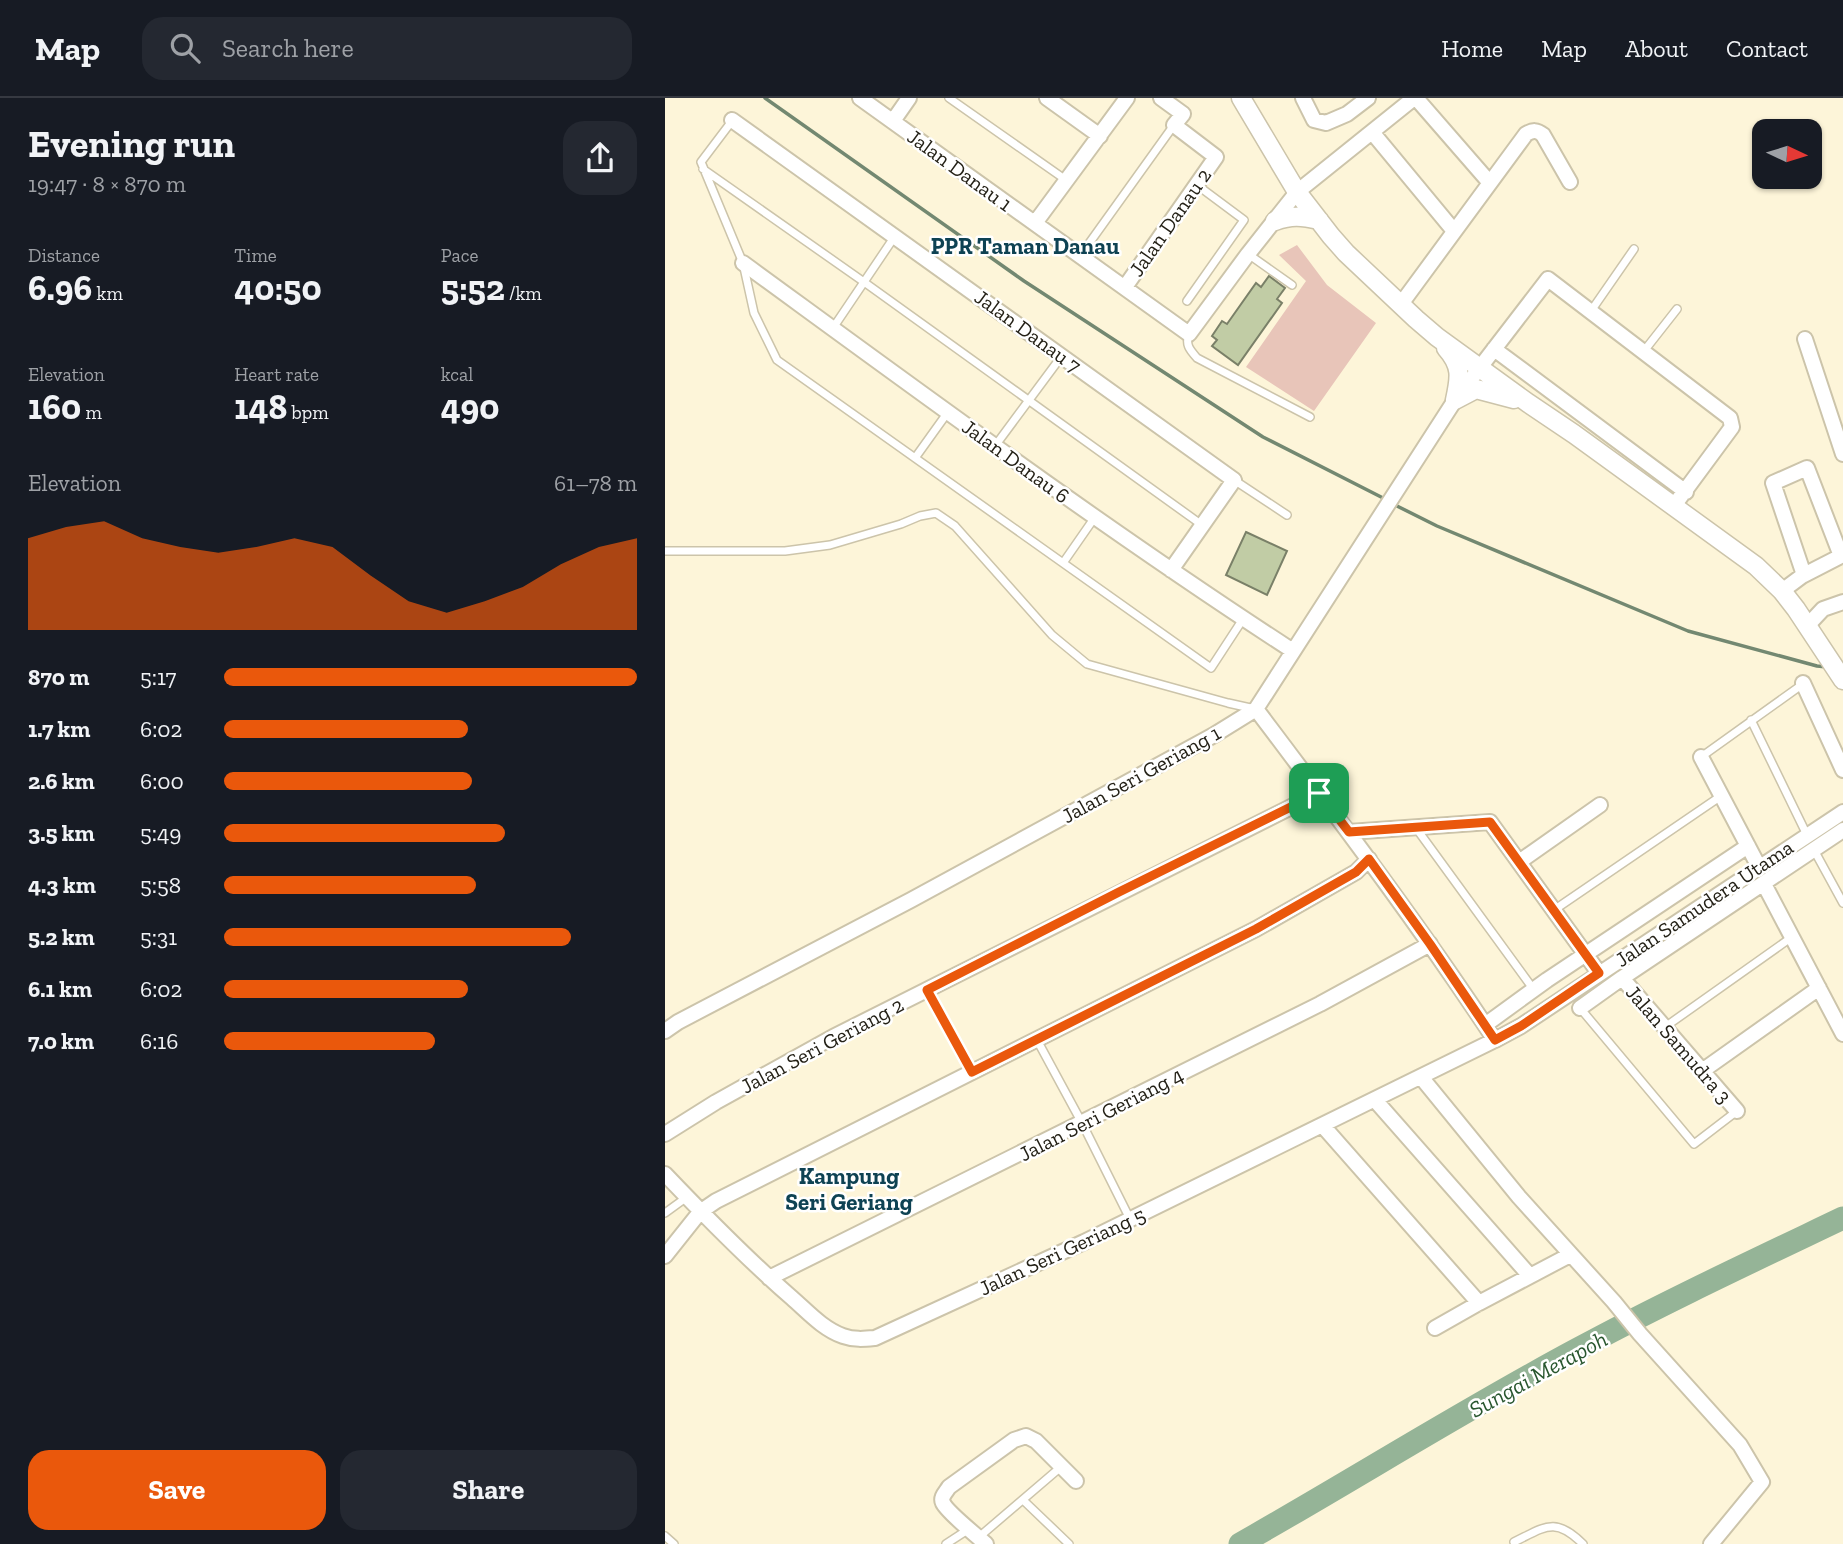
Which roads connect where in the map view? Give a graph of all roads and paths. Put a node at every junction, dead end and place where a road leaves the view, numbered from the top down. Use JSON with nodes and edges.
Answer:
{"nodes":[{"id":1,"x":860,"y":98,"type":"edge"},
{"id":2,"x":909,"y":98,"type":"edge"},
{"id":3,"x":949,"y":98,"type":"edge"},
{"id":4,"x":1047,"y":98,"type":"edge"},
{"id":5,"x":1127,"y":98,"type":"edge"},
{"id":6,"x":1161,"y":98,"type":"edge"},
{"id":7,"x":1241,"y":98,"type":"edge"},
{"id":8,"x":1303,"y":98,"type":"edge"},
{"id":9,"x":1367,"y":98,"type":"edge"},
{"id":10,"x":1415,"y":98,"type":"edge"},
{"id":11,"x":732,"y":120,"type":"joint"},
{"id":12,"x":893,"y":121,"type":"junction"},
{"id":13,"x":1174,"y":125,"type":"junction"},
{"id":14,"x":1372,"y":132,"type":"junction"},
{"id":15,"x":1100,"y":136,"type":"junction"},
{"id":16,"x":703,"y":169,"type":"junction"},
{"id":17,"x":1067,"y":180,"type":"junction"},
{"id":18,"x":1490,"y":183,"type":"junction"},
{"id":19,"x":1570,"y":183,"type":"dead end"},
{"id":20,"x":1197,"y":185,"type":"junction"},
{"id":21,"x":1297,"y":192,"type":"junction"},
{"id":22,"x":1275,"y":220,"type":"junction"},
{"id":23,"x":1319,"y":220,"type":"junction"},
{"id":24,"x":1035,"y":223,"type":"junction"},
{"id":25,"x":1454,"y":231,"type":"junction"},
{"id":26,"x":895,"y":236,"type":"junction"},
{"id":27,"x":1634,"y":249,"type":"dead end"},
{"id":28,"x":1248,"y":254,"type":"junction"},
{"id":29,"x":1080,"y":256,"type":"junction"},
{"id":30,"x":743,"y":263,"type":"junction"},
{"id":31,"x":864,"y":282,"type":"junction"},
{"id":32,"x":1292,"y":285,"type":"dead end"},
{"id":33,"x":1125,"y":287,"type":"junction"},
{"id":34,"x":1187,"y":301,"type":"dead end"},
{"id":35,"x":1401,"y":304,"type":"junction"},
{"id":36,"x":1677,"y":309,"type":"dead end"},
{"id":37,"x":1591,"y":311,"type":"junction"},
{"id":38,"x":833,"y":328,"type":"junction"},
{"id":39,"x":1189,"y":334,"type":"junction"},
{"id":40,"x":1437,"y":337,"type":"junction"},
{"id":41,"x":1805,"y":340,"type":"dead end"},
{"id":42,"x":1494,"y":349,"type":"junction"},
{"id":43,"x":1644,"y":351,"type":"junction"},
{"id":44,"x":1062,"y":356,"type":"junction"},
{"id":45,"x":1480,"y":368,"type":"junction"},
{"id":46,"x":1029,"y":400,"type":"junction"},
{"id":47,"x":1455,"y":400,"type":"junction"},
{"id":48,"x":1528,"y":403,"type":"junction"},
{"id":49,"x":948,"y":412,"type":"junction"},
{"id":50,"x":1310,"y":417,"type":"dead end"},
{"id":51,"x":1585,"y":417,"type":"junction"},
{"id":52,"x":1574,"y":434,"type":"junction"},
{"id":53,"x":995,"y":446,"type":"junction"},
{"id":54,"x":1843,"y":454,"type":"edge"},
{"id":55,"x":915,"y":458,"type":"junction"},
{"id":56,"x":1234,"y":480,"type":"junction"},
{"id":57,"x":1686,"y":492,"type":"junction"},
{"id":58,"x":1673,"y":507,"type":"junction"},
{"id":59,"x":1287,"y":514,"type":"dead end"},
{"id":60,"x":1095,"y":517,"type":"junction"},
{"id":61,"x":1202,"y":525,"type":"junction"},
{"id":62,"x":665,"y":551,"type":"edge"},
{"id":63,"x":1842,"y":556,"type":"edge"},
{"id":64,"x":1063,"y":564,"type":"junction"},
{"id":65,"x":1171,"y":570,"type":"junction"},
{"id":66,"x":1804,"y":575,"type":"junction"},
{"id":67,"x":1782,"y":591,"type":"junction"},
{"id":68,"x":1843,"y":602,"type":"edge"},
{"id":69,"x":1243,"y":619,"type":"junction"},
{"id":70,"x":1808,"y":625,"type":"junction"},
{"id":71,"x":1293,"y":651,"type":"junction"},
{"id":72,"x":1843,"y":680,"type":"edge"},
{"id":73,"x":1803,"y":683,"type":"joint"},
{"id":74,"x":1256,"y":709,"type":"junction"},
{"id":75,"x":1751,"y":720,"type":"junction"},
{"id":76,"x":1701,"y":757,"type":"joint"},
{"id":77,"x":1843,"y":770,"type":"edge"},
{"id":78,"x":1319,"y":793,"type":"junction"},
{"id":79,"x":1721,"y":796,"type":"junction"},
{"id":80,"x":1599,"y":806,"type":"dead end"},
{"id":81,"x":1843,"y":812,"type":"edge"},
{"id":82,"x":1415,"y":828,"type":"junction"},
{"id":83,"x":1843,"y":830,"type":"edge"},
{"id":84,"x":1349,"y":832,"type":"junction"},
{"id":85,"x":1807,"y":835,"type":"junction"},
{"id":86,"x":1748,"y":846,"type":"junction"},
{"id":87,"x":1814,"y":850,"type":"junction"},
{"id":88,"x":1369,"y":859,"type":"junction"},
{"id":89,"x":1519,"y":862,"type":"junction"},
{"id":90,"x":1759,"y":867,"type":"junction"},
{"id":91,"x":1764,"y":884,"type":"junction"},
{"id":92,"x":1843,"y":903,"type":"edge"},
{"id":93,"x":1554,"y":911,"type":"junction"},
{"id":94,"x":1792,"y":937,"type":"junction"},
{"id":95,"x":1430,"y":944,"type":"junction"},
{"id":96,"x":1586,"y":954,"type":"junction"},
{"id":97,"x":1599,"y":973,"type":"junction"},
{"id":98,"x":1622,"y":978,"type":"junction"},
{"id":99,"x":1819,"y":988,"type":"junction"},
{"id":100,"x":927,"y":990,"type":"junction"},
{"id":101,"x":1534,"y":990,"type":"junction"},
{"id":102,"x":1580,"y":1008,"type":"joint"},
{"id":103,"x":1485,"y":1025,"type":"junction"},
{"id":104,"x":1665,"y":1027,"type":"junction"},
{"id":105,"x":665,"y":1031,"type":"edge"},
{"id":106,"x":1843,"y":1034,"type":"edge"},
{"id":107,"x":1037,"y":1039,"type":"junction"},
{"id":108,"x":1495,"y":1040,"type":"junction"},
{"id":109,"x":1702,"y":1071,"type":"junction"},
{"id":110,"x":972,"y":1072,"type":"junction"},
{"id":111,"x":1421,"y":1077,"type":"junction"},
{"id":112,"x":1374,"y":1100,"type":"junction"},
{"id":113,"x":1737,"y":1111,"type":"joint"},
{"id":114,"x":1082,"y":1123,"type":"junction"},
{"id":115,"x":1323,"y":1126,"type":"junction"},
{"id":116,"x":665,"y":1135,"type":"edge"},
{"id":117,"x":665,"y":1174,"type":"edge"},
{"id":118,"x":687,"y":1197,"type":"junction"},
{"id":119,"x":700,"y":1212,"type":"junction"},
{"id":120,"x":665,"y":1213,"type":"edge"},
{"id":121,"x":1131,"y":1219,"type":"junction"},
{"id":122,"x":1570,"y":1255,"type":"junction"},
{"id":123,"x":665,"y":1256,"type":"edge"},
{"id":124,"x":1530,"y":1276,"type":"junction"},
{"id":125,"x":769,"y":1278,"type":"junction"},
{"id":126,"x":1479,"y":1303,"type":"junction"},
{"id":127,"x":1435,"y":1328,"type":"dead end"},
{"id":128,"x":1062,"y":1466,"type":"junction"},
{"id":129,"x":1076,"y":1480,"type":"dead end"},
{"id":130,"x":1023,"y":1500,"type":"junction"},
{"id":131,"x":665,"y":1536,"type":"edge"},
{"id":132,"x":978,"y":1537,"type":"edge"},
{"id":133,"x":1514,"y":1542,"type":"edge"},
{"id":134,"x":672,"y":1543,"type":"edge"},
{"id":135,"x":946,"y":1544,"type":"edge"},
{"id":136,"x":1069,"y":1544,"type":"edge"},
{"id":137,"x":1583,"y":1544,"type":"edge"},
{"id":138,"x":1711,"y":1544,"type":"edge"}],
"edges":[{"from":1,"to":12,"type":"street","name":"Jalan Danau 1"},
{"from":2,"to":12,"type":"street"},
{"from":3,"to":17,"type":"lane"},
{"from":4,"to":15,"type":"street"},
{"from":5,"to":15,"type":"street"},
{"from":6,"to":13,"type":"street"},
{"from":7,"to":21,"type":"street"},
{"from":8,"to":9,"type":"street"},
{"from":10,"to":14,"type":"street"},
{"from":10,"to":18,"type":"street"},
{"from":11,"to":16,"type":"lane"},
{"from":11,"to":26,"type":"street","name":"Jalan Danau 7"},
{"from":12,"to":24,"type":"street","name":"Jalan Danau 1"},
{"from":13,"to":20,"type":"street","name":"Jalan Danau 2"},
{"from":13,"to":29,"type":"lane"},
{"from":14,"to":21,"type":"street"},
{"from":14,"to":25,"type":"street"},
{"from":15,"to":17,"type":"street"},
{"from":16,"to":30,"type":"lane"},
{"from":16,"to":31,"type":"lane"},
{"from":17,"to":24,"type":"street"},
{"from":18,"to":19,"type":"street"},
{"from":18,"to":25,"type":"street"},
{"from":20,"to":33,"type":"street","name":"Jalan Danau 2"},
{"from":20,"to":34,"type":"lane"},
{"from":21,"to":22,"type":"street"},
{"from":21,"to":23,"type":"street"},
{"from":22,"to":23,"type":"street"},
{"from":22,"to":28,"type":"street"},
{"from":23,"to":35,"type":"street"},
{"from":24,"to":29,"type":"street","name":"Jalan Danau 1"},
{"from":25,"to":35,"type":"street"},
{"from":26,"to":31,"type":"lane"},
{"from":26,"to":44,"type":"street","name":"Jalan Danau 7"},
{"from":27,"to":37,"type":"lane"},
{"from":28,"to":32,"type":"lane"},
{"from":28,"to":39,"type":"street"},
{"from":29,"to":33,"type":"street","name":"Jalan Danau 1"},
{"from":30,"to":38,"type":"street","name":"Jalan Danau 6"},
{"from":30,"to":55,"type":"lane"},
{"from":31,"to":38,"type":"lane"},
{"from":31,"to":46,"type":"lane"},
{"from":33,"to":39,"type":"street","name":"Jalan Danau 1"},
{"from":35,"to":40,"type":"street"},
{"from":36,"to":43,"type":"lane"},
{"from":37,"to":42,"type":"street","name":"Jalan Seri Geriang 1"},
{"from":37,"to":43,"type":"street"},
{"from":38,"to":49,"type":"street","name":"Jalan Danau 6"},
{"from":39,"to":50,"type":"lane"},
{"from":40,"to":45,"type":"street"},
{"from":40,"to":47,"type":"street"},
{"from":41,"to":54,"type":"street"},
{"from":42,"to":45,"type":"street","name":"Jalan Seri Geriang 1"},
{"from":42,"to":51,"type":"street"},
{"from":43,"to":57,"type":"street"},
{"from":44,"to":46,"type":"lane"},
{"from":44,"to":56,"type":"street","name":"Jalan Danau 7"},
{"from":45,"to":47,"type":"street","name":"Jalan Seri Geriang 1"},
{"from":45,"to":48,"type":"street"},
{"from":46,"to":53,"type":"lane"},
{"from":46,"to":61,"type":"lane"},
{"from":47,"to":48,"type":"street"},
{"from":47,"to":71,"type":"street","name":"Jalan Seri Geriang 1"},
{"from":48,"to":52,"type":"street"},
{"from":49,"to":53,"type":"street","name":"Jalan Danau 6"},
{"from":49,"to":55,"type":"lane"},
{"from":51,"to":52,"type":"street"},
{"from":51,"to":57,"type":"street"},
{"from":52,"to":58,"type":"street"},
{"from":53,"to":60,"type":"street","name":"Jalan Danau 6"},
{"from":55,"to":64,"type":"lane"},
{"from":56,"to":59,"type":"lane"},
{"from":56,"to":61,"type":"street"},
{"from":57,"to":58,"type":"street"},
{"from":58,"to":67,"type":"street"},
{"from":60,"to":64,"type":"lane"},
{"from":60,"to":65,"type":"street","name":"Jalan Danau 6"},
{"from":61,"to":65,"type":"street"},
{"from":62,"to":74,"type":"lane"},
{"from":63,"to":66,"type":"street"},
{"from":63,"to":66,"type":"street"},
{"from":64,"to":69,"type":"lane"},
{"from":65,"to":69,"type":"street","name":"Jalan Danau 6"},
{"from":66,"to":67,"type":"street"},
{"from":67,"to":70,"type":"street"},
{"from":68,"to":70,"type":"street"},
{"from":69,"to":71,"type":"street","name":"Jalan Danau 6"},
{"from":70,"to":72,"type":"street"},
{"from":71,"to":74,"type":"street","name":"Jalan Seri Geriang 1"},
{"from":73,"to":75,"type":"lane"},
{"from":73,"to":77,"type":"street"},
{"from":74,"to":78,"type":"street"},
{"from":74,"to":105,"type":"street","name":"Jalan Seri Geriang 1"},
{"from":75,"to":76,"type":"lane"},
{"from":75,"to":85,"type":"lane"},
{"from":76,"to":79,"type":"street"},
{"from":78,"to":84,"type":"street"},
{"from":78,"to":100,"type":"street","name":"Jalan Seri Geriang 2"},
{"from":79,"to":86,"type":"street"},
{"from":79,"to":93,"type":"lane"},
{"from":80,"to":89,"type":"street"},
{"from":81,"to":85,"type":"street","name":"Jalan Samudera Utama"},
{"from":82,"to":84,"type":"street"},
{"from":82,"to":89,"type":"street"},
{"from":82,"to":101,"type":"lane"},
{"from":83,"to":87,"type":"street","name":"Jalan Samudera Utama"},
{"from":84,"to":88,"type":"street"},
{"from":85,"to":90,"type":"street","name":"Jalan Samudera Utama"},
{"from":86,"to":90,"type":"street"},
{"from":86,"to":96,"type":"street"},
{"from":87,"to":91,"type":"street","name":"Jalan Samudera Utama"},
{"from":87,"to":92,"type":"lane"},
{"from":88,"to":95,"type":"street"},
{"from":88,"to":107,"type":"street"},
{"from":89,"to":93,"type":"street"},
{"from":90,"to":97,"type":"street","name":"Jalan Samudera Utama"},
{"from":91,"to":94,"type":"street"},
{"from":91,"to":98,"type":"street","name":"Jalan Samudera Utama"},
{"from":93,"to":96,"type":"street"},
{"from":94,"to":99,"type":"street"},
{"from":94,"to":104,"type":"lane"},
{"from":95,"to":103,"type":"street"},
{"from":95,"to":114,"type":"street","name":"Jalan Seri Geriang 4"},
{"from":96,"to":97,"type":"street"},
{"from":96,"to":101,"type":"street"},
{"from":97,"to":108,"type":"street","name":"Jalan Samudera Utama"},
{"from":98,"to":102,"type":"street","name":"Jalan Samudera Utama"},
{"from":98,"to":104,"type":"street","name":"Jalan Samudra 3"},
{"from":99,"to":106,"type":"street"},
{"from":99,"to":109,"type":"street"},
{"from":100,"to":110,"type":"lane"},
{"from":100,"to":116,"type":"street","name":"Jalan Seri Geriang 2"},
{"from":101,"to":103,"type":"street"},
{"from":102,"to":113,"type":"lane"},
{"from":103,"to":108,"type":"street"},
{"from":104,"to":109,"type":"street","name":"Jalan Samudra 3"},
{"from":107,"to":110,"type":"street"},
{"from":107,"to":114,"type":"lane"},
{"from":108,"to":111,"type":"street","name":"Jalan Seri Geriang 5"},
{"from":109,"to":113,"type":"street","name":"Jalan Samudra 3"},
{"from":110,"to":119,"type":"street"},
{"from":111,"to":112,"type":"street","name":"Jalan Seri Geriang 5"},
{"from":111,"to":122,"type":"street"},
{"from":112,"to":115,"type":"street","name":"Jalan Seri Geriang 5"},
{"from":112,"to":124,"type":"street"},
{"from":114,"to":121,"type":"lane"},
{"from":114,"to":125,"type":"street","name":"Jalan Seri Geriang 4"},
{"from":115,"to":121,"type":"street","name":"Jalan Seri Geriang 5"},
{"from":115,"to":126,"type":"street"},
{"from":117,"to":118,"type":"street","name":"Jalan Seri Geriang 5"},
{"from":118,"to":119,"type":"street","name":"Jalan Seri Geriang 5"},
{"from":118,"to":120,"type":"lane"},
{"from":119,"to":123,"type":"street"},
{"from":119,"to":125,"type":"street","name":"Jalan Seri Geriang 5"},
{"from":121,"to":125,"type":"street","name":"Jalan Seri Geriang 5"},
{"from":122,"to":124,"type":"street"},
{"from":122,"to":138,"type":"street"},
{"from":124,"to":126,"type":"street"},
{"from":126,"to":127,"type":"street"},
{"from":128,"to":129,"type":"street"},
{"from":128,"to":130,"type":"lane"},
{"from":128,"to":132,"type":"street"},
{"from":130,"to":132,"type":"lane"},
{"from":130,"to":136,"type":"lane"},
{"from":131,"to":134,"type":"lane"},
{"from":132,"to":135,"type":"lane"},
{"from":133,"to":137,"type":"lane"}]}
